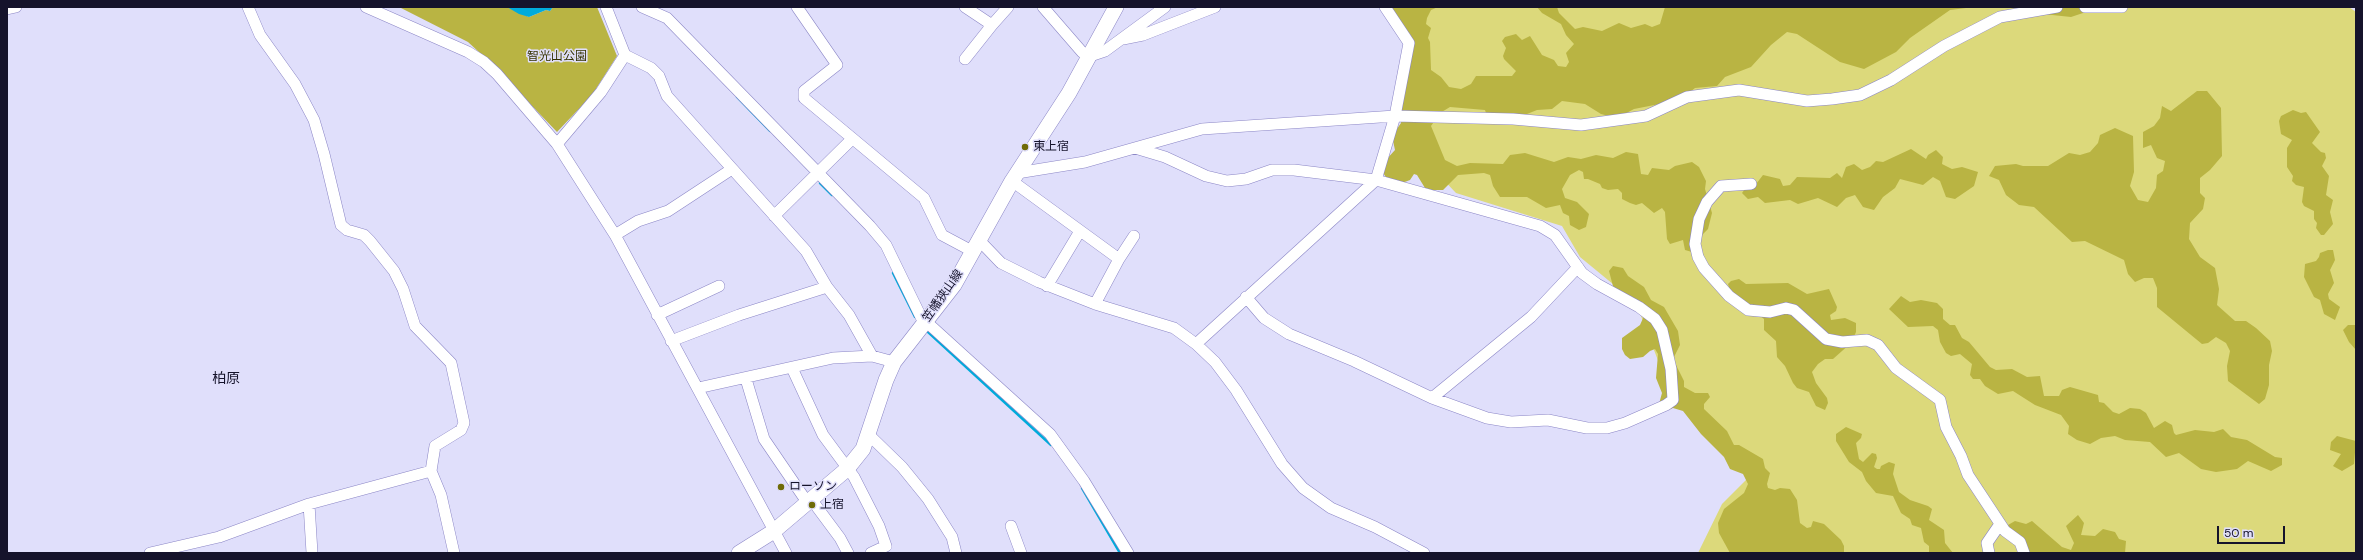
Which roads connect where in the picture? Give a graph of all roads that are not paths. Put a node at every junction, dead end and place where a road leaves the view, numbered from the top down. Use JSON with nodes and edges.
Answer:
{"nodes":[{"id":1,"x":16,"y":7,"type":"edge"},
{"id":2,"x":248,"y":7,"type":"edge"},
{"id":3,"x":366,"y":7,"type":"edge"},
{"id":4,"x":606,"y":7,"type":"edge"},
{"id":5,"x":642,"y":7,"type":"edge"},
{"id":6,"x":797,"y":7,"type":"edge"},
{"id":7,"x":965,"y":7,"type":"edge"},
{"id":8,"x":1008,"y":7,"type":"edge"},
{"id":9,"x":1043,"y":7,"type":"edge"},
{"id":10,"x":1116,"y":7,"type":"edge"},
{"id":11,"x":1165,"y":7,"type":"edge"},
{"id":12,"x":1215,"y":7,"type":"edge"},
{"id":13,"x":1385,"y":7,"type":"edge"},
{"id":14,"x":2057,"y":7,"type":"edge"},
{"id":15,"x":2085,"y":7,"type":"edge"},
{"id":16,"x":2122,"y":7,"type":"edge"},
{"id":17,"x":7,"y":9,"type":"edge"},
{"id":18,"x":992,"y":25,"type":"junction"},
{"id":19,"x":1119,"y":40,"type":"junction"},
{"id":20,"x":625,"y":55,"type":"junction"},
{"id":21,"x":1090,"y":56,"type":"junction"},
{"id":22,"x":965,"y":58,"type":"dead end"},
{"id":23,"x":1395,"y":116,"type":"junction"},
{"id":24,"x":852,"y":140,"type":"junction"},
{"id":25,"x":557,"y":144,"type":"junction"},
{"id":26,"x":1135,"y":148,"type":"junction"},
{"id":27,"x":732,"y":169,"type":"junction"},
{"id":28,"x":819,"y":172,"type":"junction"},
{"id":29,"x":1014,"y":177,"type":"junction"},
{"id":30,"x":1376,"y":180,"type":"junction"},
{"id":31,"x":1751,"y":184,"type":"dead end"},
{"id":32,"x":774,"y":216,"type":"junction"},
{"id":33,"x":1080,"y":231,"type":"junction"},
{"id":34,"x":615,"y":235,"type":"junction"},
{"id":35,"x":1134,"y":236,"type":"dead end"},
{"id":36,"x":975,"y":245,"type":"junction"},
{"id":37,"x":1119,"y":259,"type":"junction"},
{"id":38,"x":1578,"y":267,"type":"junction"},
{"id":39,"x":718,"y":286,"type":"dead end"},
{"id":40,"x":1047,"y":286,"type":"junction"},
{"id":41,"x":827,"y":287,"type":"junction"},
{"id":42,"x":1246,"y":297,"type":"junction"},
{"id":43,"x":1095,"y":304,"type":"junction"},
{"id":44,"x":657,"y":315,"type":"junction"},
{"id":45,"x":925,"y":322,"type":"junction"},
{"id":46,"x":671,"y":341,"type":"junction"},
{"id":47,"x":1196,"y":344,"type":"junction"},
{"id":48,"x":872,"y":356,"type":"junction"},
{"id":49,"x":894,"y":362,"type":"junction"},
{"id":50,"x":792,"y":368,"type":"junction"},
{"id":51,"x":746,"y":379,"type":"junction"},
{"id":52,"x":698,"y":388,"type":"junction"},
{"id":53,"x":1432,"y":398,"type":"junction"},
{"id":54,"x":869,"y":435,"type":"junction"},
{"id":55,"x":847,"y":469,"type":"junction"},
{"id":56,"x":431,"y":471,"type":"junction"},
{"id":57,"x":809,"y":500,"type":"junction"},
{"id":58,"x":310,"y":504,"type":"junction"},
{"id":59,"x":2000,"y":524,"type":"junction"},
{"id":60,"x":1012,"y":526,"type":"dead end"},
{"id":61,"x":774,"y":531,"type":"junction"},
{"id":62,"x":181,"y":549,"type":"edge"},
{"id":63,"x":150,"y":553,"type":"edge"},
{"id":64,"x":312,"y":553,"type":"edge"},
{"id":65,"x":454,"y":553,"type":"edge"},
{"id":66,"x":739,"y":553,"type":"edge"},
{"id":67,"x":786,"y":553,"type":"edge"},
{"id":68,"x":848,"y":553,"type":"edge"},
{"id":69,"x":871,"y":553,"type":"edge"},
{"id":70,"x":956,"y":553,"type":"edge"},
{"id":71,"x":1021,"y":553,"type":"edge"},
{"id":72,"x":1128,"y":553,"type":"edge"},
{"id":73,"x":1424,"y":553,"type":"edge"},
{"id":74,"x":1989,"y":553,"type":"edge"},
{"id":75,"x":2024,"y":553,"type":"edge"}],
"edges":[{"from":1,"to":17,"type":"street"},
{"from":2,"to":56,"type":"street"},
{"from":3,"to":25,"type":"street"},
{"from":4,"to":20,"type":"street"},
{"from":5,"to":28,"type":"street"},
{"from":6,"to":24,"type":"street"},
{"from":7,"to":18,"type":"street"},
{"from":8,"to":18,"type":"street"},
{"from":9,"to":21,"type":"street"},
{"from":10,"to":21,"type":"main road","name":"笠幡狭山線"},
{"from":11,"to":19,"type":"street"},
{"from":12,"to":19,"type":"street"},
{"from":13,"to":23,"type":"street"},
{"from":14,"to":23,"type":"street"},
{"from":15,"to":16,"type":"street"},
{"from":18,"to":22,"type":"street"},
{"from":19,"to":21,"type":"street"},
{"from":20,"to":25,"type":"street"},
{"from":20,"to":27,"type":"street"},
{"from":21,"to":29,"type":"main road","name":"笠幡狭山線"},
{"from":23,"to":26,"type":"street"},
{"from":23,"to":30,"type":"street"},
{"from":24,"to":28,"type":"street"},
{"from":24,"to":36,"type":"street"},
{"from":25,"to":34,"type":"street"},
{"from":26,"to":29,"type":"street"},
{"from":26,"to":30,"type":"street"},
{"from":27,"to":32,"type":"street"},
{"from":27,"to":34,"type":"street"},
{"from":28,"to":32,"type":"street"},
{"from":28,"to":45,"type":"street"},
{"from":29,"to":33,"type":"street"},
{"from":29,"to":36,"type":"main road","name":"笠幡狭山線"},
{"from":30,"to":38,"type":"street"},
{"from":30,"to":42,"type":"street"},
{"from":31,"to":59,"type":"street"},
{"from":32,"to":41,"type":"street"},
{"from":33,"to":37,"type":"street"},
{"from":33,"to":40,"type":"street"},
{"from":34,"to":44,"type":"street"},
{"from":35,"to":37,"type":"street"},
{"from":36,"to":40,"type":"street"},
{"from":36,"to":45,"type":"main road","name":"笠幡狭山線"},
{"from":37,"to":43,"type":"street"},
{"from":38,"to":53,"type":"street"},
{"from":38,"to":53,"type":"street"},
{"from":39,"to":44,"type":"street"},
{"from":40,"to":43,"type":"street"},
{"from":41,"to":46,"type":"street"},
{"from":41,"to":48,"type":"street"},
{"from":42,"to":47,"type":"street"},
{"from":42,"to":53,"type":"street"},
{"from":43,"to":47,"type":"street"},
{"from":44,"to":46,"type":"street"},
{"from":45,"to":49,"type":"main road","name":"笠幡狭山線"},
{"from":45,"to":72,"type":"street"},
{"from":46,"to":52,"type":"street"},
{"from":47,"to":73,"type":"street"},
{"from":48,"to":49,"type":"street"},
{"from":48,"to":50,"type":"street"},
{"from":49,"to":54,"type":"main road","name":"笠幡狭山線"},
{"from":50,"to":51,"type":"street"},
{"from":50,"to":55,"type":"street"},
{"from":51,"to":52,"type":"street"},
{"from":51,"to":57,"type":"street"},
{"from":52,"to":61,"type":"street"},
{"from":54,"to":55,"type":"main road","name":"笠幡狭山線"},
{"from":54,"to":70,"type":"street"},
{"from":55,"to":57,"type":"main road","name":"笠幡狭山線"},
{"from":55,"to":69,"type":"street"},
{"from":56,"to":58,"type":"street"},
{"from":56,"to":65,"type":"street"},
{"from":57,"to":61,"type":"main road","name":"笠幡狭山線"},
{"from":57,"to":68,"type":"street"},
{"from":58,"to":62,"type":"street"},
{"from":58,"to":64,"type":"street"},
{"from":59,"to":74,"type":"street"},
{"from":59,"to":75,"type":"street"},
{"from":60,"to":71,"type":"street"},
{"from":61,"to":66,"type":"main road","name":"笠幡狭山線"},
{"from":61,"to":67,"type":"street"},
{"from":62,"to":63,"type":"street"}]}
